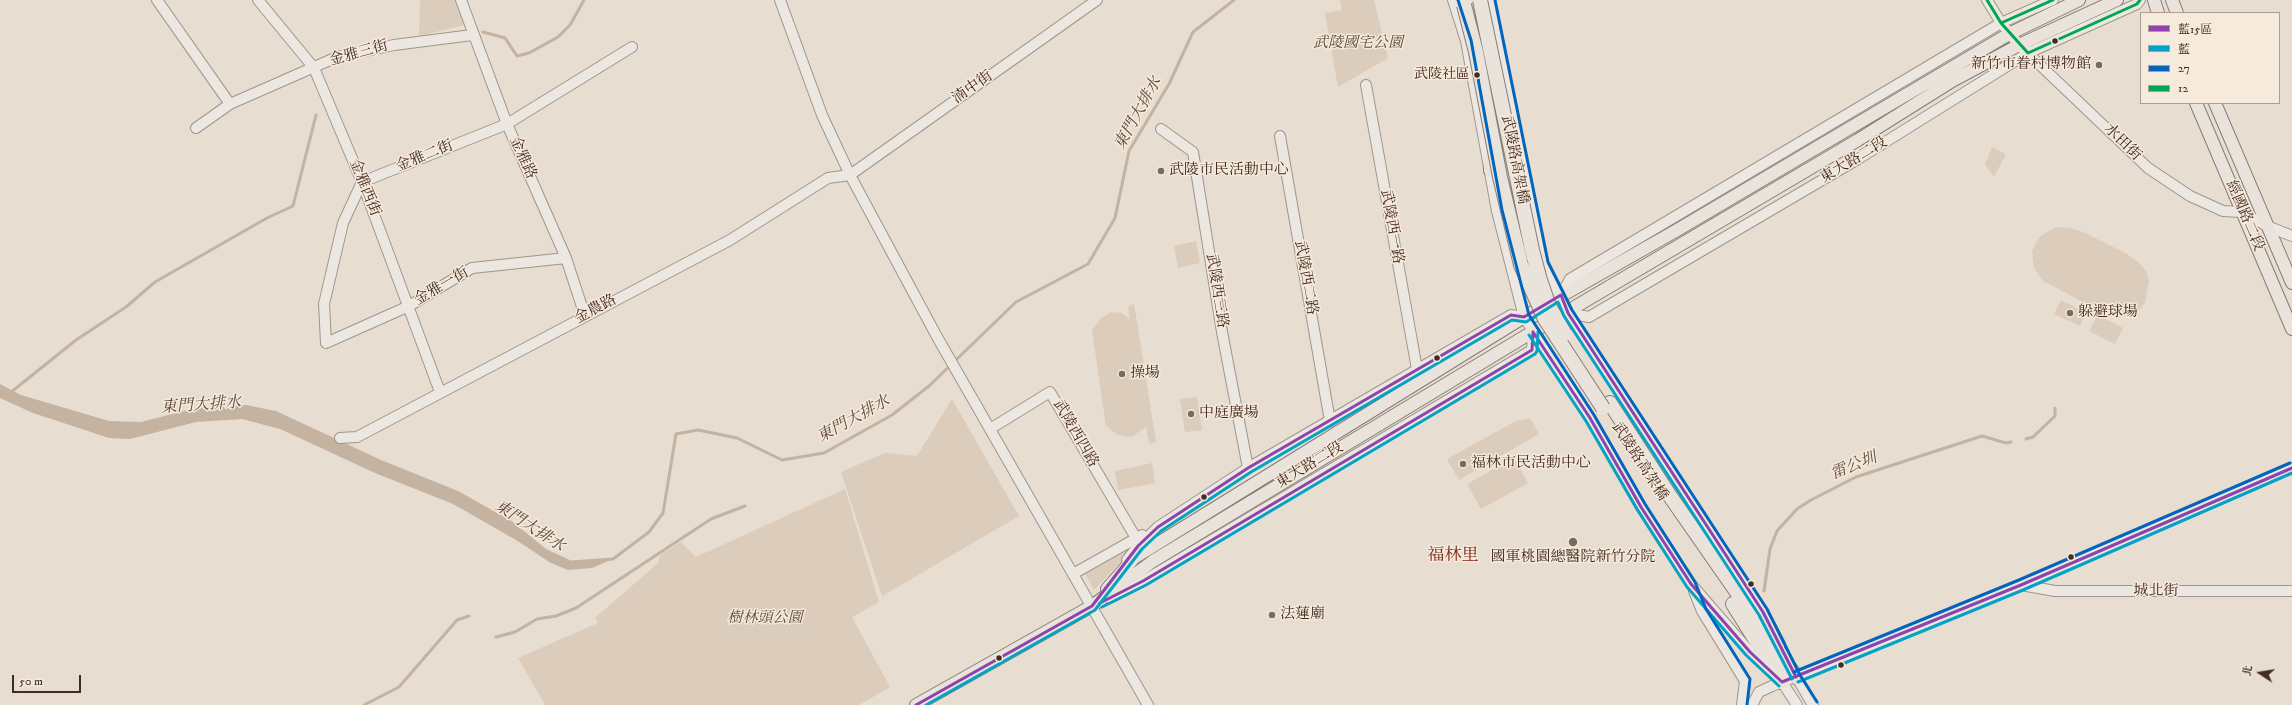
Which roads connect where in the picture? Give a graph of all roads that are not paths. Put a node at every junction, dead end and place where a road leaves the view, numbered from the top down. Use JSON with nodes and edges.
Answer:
{"nodes":[{"id":1,"x":157,"y":0,"type":"edge"},
{"id":2,"x":258,"y":0,"type":"edge"},
{"id":3,"x":461,"y":0,"type":"edge"},
{"id":4,"x":780,"y":0,"type":"edge"},
{"id":5,"x":1097,"y":0,"type":"edge"},
{"id":6,"x":1453,"y":0,"type":"edge"},
{"id":7,"x":1462,"y":0,"type":"edge"},
{"id":8,"x":1471,"y":0,"type":"edge"},
{"id":9,"x":1480,"y":0,"type":"edge"},
{"id":10,"x":1490,"y":0,"type":"edge"},
{"id":11,"x":1987,"y":0,"type":"edge"},
{"id":12,"x":2053,"y":0,"type":"edge"},
{"id":13,"x":2079,"y":0,"type":"edge"},
{"id":14,"x":2117,"y":0,"type":"edge"},
{"id":15,"x":2140,"y":0,"type":"edge"},
{"id":16,"x":2154,"y":0,"type":"edge"},
{"id":17,"x":2172,"y":0,"type":"edge"},
{"id":18,"x":2158,"y":12,"type":"edge"},
{"id":19,"x":2177,"y":12,"type":"edge"},
{"id":20,"x":2001,"y":24,"type":"junction"},
{"id":21,"x":2009,"y":34,"type":"junction"},
{"id":22,"x":472,"y":35,"type":"junction"},
{"id":23,"x":632,"y":47,"type":"dead end"},
{"id":24,"x":2023,"y":49,"type":"junction"},
{"id":25,"x":314,"y":68,"type":"junction"},
{"id":26,"x":1366,"y":85,"type":"dead end"},
{"id":27,"x":230,"y":104,"type":"junction"},
{"id":28,"x":2196,"y":104,"type":"edge"},
{"id":29,"x":2215,"y":104,"type":"edge"},
{"id":30,"x":1497,"y":122,"type":"junction"},
{"id":31,"x":506,"y":124,"type":"junction"},
{"id":32,"x":196,"y":128,"type":"dead end"},
{"id":33,"x":1161,"y":129,"type":"dead end"},
{"id":34,"x":1280,"y":136,"type":"dead end"},
{"id":35,"x":1520,"y":155,"type":"junction"},
{"id":36,"x":1491,"y":170,"type":"junction"},
{"id":37,"x":850,"y":175,"type":"junction"},
{"id":38,"x":362,"y":182,"type":"junction"},
{"id":39,"x":2242,"y":212,"type":"junction"},
{"id":40,"x":2268,"y":226,"type":"junction"},
{"id":41,"x":2292,"y":236,"type":"edge"},
{"id":42,"x":566,"y":258,"type":"junction"},
{"id":43,"x":2292,"y":283,"type":"edge"},
{"id":44,"x":1561,"y":295,"type":"junction"},
{"id":45,"x":409,"y":306,"type":"junction"},
{"id":46,"x":1568,"y":313,"type":"junction"},
{"id":47,"x":585,"y":316,"type":"junction"},
{"id":48,"x":1524,"y":317,"type":"junction"},
{"id":49,"x":2292,"y":329,"type":"edge"},
{"id":50,"x":1533,"y":332,"type":"junction"},
{"id":51,"x":1417,"y":369,"type":"junction"},
{"id":52,"x":440,"y":392,"type":"junction"},
{"id":53,"x":1606,"y":406,"type":"junction"},
{"id":54,"x":1330,"y":420,"type":"junction"},
{"id":55,"x":990,"y":429,"type":"junction"},
{"id":56,"x":340,"y":438,"type":"dead end"},
{"id":57,"x":1248,"y":468,"type":"junction"},
{"id":58,"x":2292,"y":468,"type":"edge"},
{"id":59,"x":1158,"y":527,"type":"junction"},
{"id":60,"x":1136,"y":538,"type":"junction"},
{"id":61,"x":1074,"y":574,"type":"junction"},
{"id":62,"x":1691,"y":584,"type":"junction"},
{"id":63,"x":2021,"y":585,"type":"junction"},
{"id":64,"x":2292,"y":590,"type":"edge"},
{"id":65,"x":1092,"y":606,"type":"junction"},
{"id":66,"x":1796,"y":677,"type":"junction"},
{"id":67,"x":1782,"y":682,"type":"junction"},
{"id":68,"x":916,"y":705,"type":"edge"},
{"id":69,"x":1148,"y":705,"type":"edge"},
{"id":70,"x":1742,"y":705,"type":"edge"},
{"id":71,"x":1752,"y":705,"type":"edge"},
{"id":72,"x":1797,"y":705,"type":"edge"},
{"id":73,"x":1813,"y":705,"type":"edge"}],
"edges":[{"from":1,"to":27,"type":"street"},
{"from":2,"to":25,"type":"street","name":"金雅西街"},
{"from":3,"to":22,"type":"street","name":"金雅路"},
{"from":4,"to":37,"type":"street"},
{"from":5,"to":37,"type":"street","name":"湳中街"},
{"from":6,"to":36,"type":"street"},
{"from":7,"to":53,"type":"highway","name":"武陵路高架橋","bridge":true},
{"from":8,"to":30,"type":"highway"},
{"from":9,"to":53,"type":"highway","name":"武陵路高架橋","bridge":true},
{"from":10,"to":35,"type":"street"},
{"from":11,"to":20,"type":"street","name":"水田街"},
{"from":12,"to":20,"type":"street","name":"東大路二段"},
{"from":13,"to":21,"type":"main road","name":"東大路二段"},
{"from":14,"to":24,"type":"main road","name":"東大路二段"},
{"from":15,"to":24,"type":"street","name":"東大路二段"},
{"from":16,"to":18,"type":"main road"},
{"from":17,"to":19,"type":"main road"},
{"from":20,"to":21,"type":"street","name":"水田街"},
{"from":20,"to":44,"type":"street","name":"東大路二段"},
{"from":21,"to":24,"type":"street","name":"水田街"},
{"from":21,"to":44,"type":"main road","name":"東大路二段"},
{"from":22,"to":25,"type":"street","name":"金雅三街"},
{"from":22,"to":31,"type":"street","name":"金雅路"},
{"from":23,"to":31,"type":"street","name":"金雅二街"},
{"from":24,"to":39,"type":"street","name":"水田街"},
{"from":24,"to":46,"type":"main road","name":"東大路二段"},
{"from":24,"to":46,"type":"street","name":"東大路二段"},
{"from":25,"to":27,"type":"street","name":"金雅三街"},
{"from":25,"to":38,"type":"street","name":"金雅西街"},
{"from":26,"to":51,"type":"street","name":"武陵西一路"},
{"from":27,"to":32,"type":"street","name":"金雅三街"},
{"from":28,"to":39,"type":"main road","name":"經國路二段"},
{"from":29,"to":40,"type":"main road","name":"經國路二段"},
{"from":30,"to":35,"type":"highway"},
{"from":30,"to":36,"type":"highway"},
{"from":31,"to":38,"type":"street","name":"金雅二街"},
{"from":31,"to":42,"type":"street","name":"金雅路"},
{"from":33,"to":57,"type":"street","name":"武陵西三路"},
{"from":34,"to":54,"type":"street","name":"武陵西二路"},
{"from":35,"to":44,"type":"street"},
{"from":36,"to":48,"type":"street"},
{"from":37,"to":47,"type":"street","name":"金農路"},
{"from":37,"to":55,"type":"street"},
{"from":38,"to":45,"type":"street","name":"金雅西街"},
{"from":38,"to":45,"type":"street","name":"金雅一街"},
{"from":39,"to":40,"type":"street","name":"水田街"},
{"from":39,"to":49,"type":"main road","name":"經國路二段"},
{"from":40,"to":41,"type":"street","name":"水田街"},
{"from":40,"to":43,"type":"main road","name":"經國路二段"},
{"from":42,"to":45,"type":"street","name":"金雅一街"},
{"from":42,"to":47,"type":"street","name":"金雅路"},
{"from":44,"to":46,"type":"street"},
{"from":44,"to":48,"type":"main road","name":"東大路二段"},
{"from":45,"to":52,"type":"street","name":"金雅西街"},
{"from":46,"to":50,"type":"main road","name":"東大路二段"},
{"from":46,"to":66,"type":"street"},
{"from":47,"to":52,"type":"street","name":"金農路"},
{"from":48,"to":50,"type":"street"},
{"from":48,"to":51,"type":"street","name":"東大路二段"},
{"from":48,"to":65,"type":"main road","name":"東大路二段"},
{"from":50,"to":62,"type":"street"},
{"from":50,"to":65,"type":"main road","name":"東大路二段"},
{"from":51,"to":54,"type":"street","name":"東大路二段"},
{"from":52,"to":56,"type":"street","name":"金農路"},
{"from":53,"to":66,"type":"highway","name":"武陵路高架橋"},
{"from":53,"to":67,"type":"highway","name":"武陵路高架橋"},
{"from":54,"to":57,"type":"street","name":"東大路二段"},
{"from":55,"to":60,"type":"street","name":"武陵西四路"},
{"from":55,"to":61,"type":"street"},
{"from":57,"to":59,"type":"street","name":"東大路二段"},
{"from":58,"to":63,"type":"street"},
{"from":59,"to":60,"type":"street","name":"東大路二段"},
{"from":59,"to":65,"type":"street","name":"東大路二段"},
{"from":60,"to":61,"type":"street","name":"東大路二段"},
{"from":61,"to":65,"type":"street"},
{"from":62,"to":67,"type":"street"},
{"from":62,"to":70,"type":"street"},
{"from":63,"to":64,"type":"street","name":"城北街"},
{"from":63,"to":66,"type":"street"},
{"from":65,"to":68,"type":"main road","name":"東大路二段"},
{"from":65,"to":69,"type":"street"},
{"from":66,"to":67,"type":"street"},
{"from":66,"to":73,"type":"street"},
{"from":67,"to":71,"type":"street"},
{"from":67,"to":72,"type":"street"}]}
